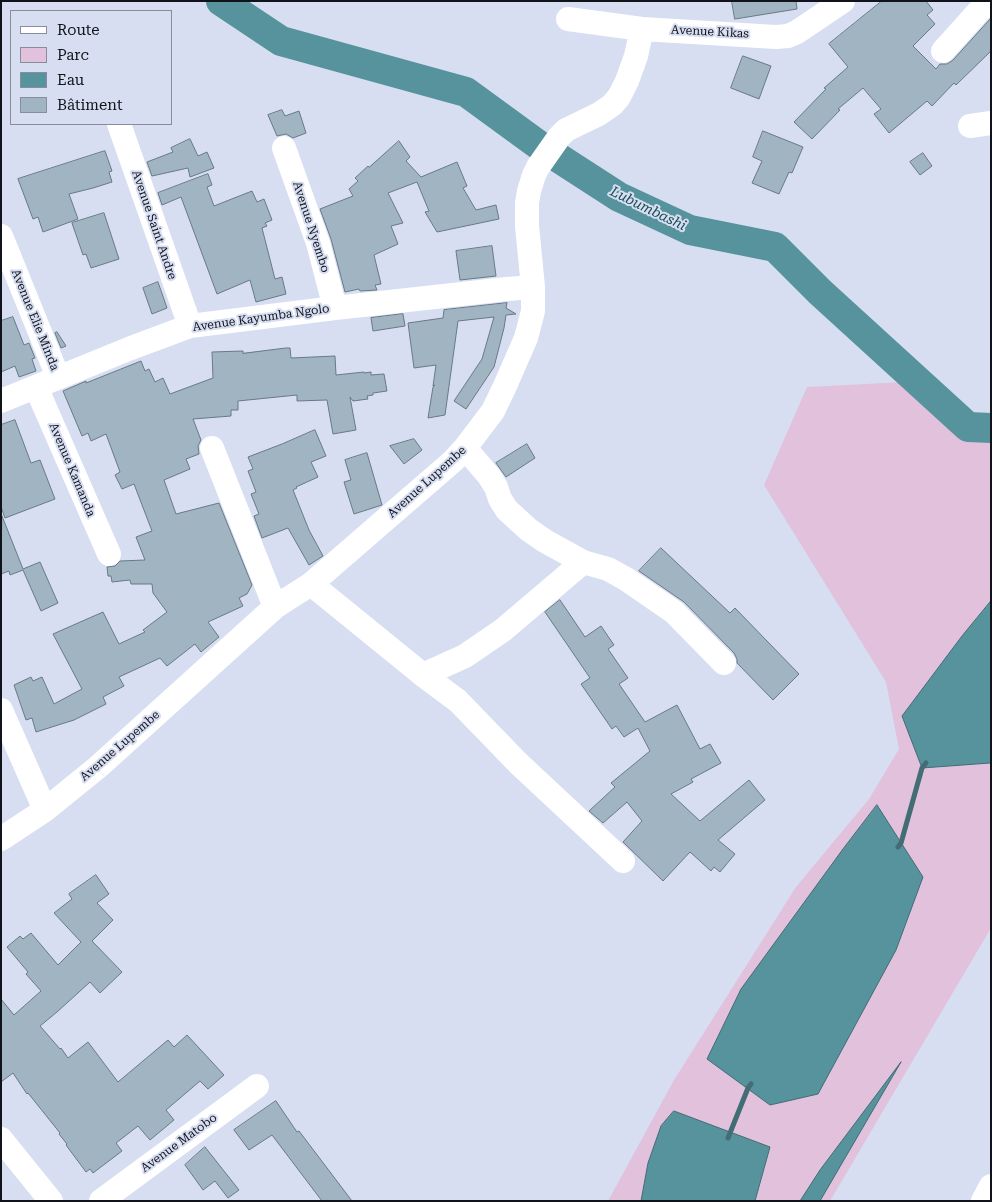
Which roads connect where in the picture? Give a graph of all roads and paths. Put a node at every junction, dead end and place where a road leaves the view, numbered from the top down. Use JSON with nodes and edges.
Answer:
{"nodes":[{"id":1,"x":842,"y":1,"type":"edge"},
{"id":2,"x":988,"y":1,"type":"edge"},
{"id":3,"x":568,"y":19,"type":"dead end"},
{"id":4,"x":642,"y":28,"type":"junction"},
{"id":5,"x":943,"y":51,"type":"dead end"},
{"id":6,"x":119,"y":125,"type":"edge"},
{"id":7,"x":284,"y":148,"type":"dead end"},
{"id":8,"x":1,"y":236,"type":"edge"},
{"id":9,"x":533,"y":287,"type":"junction"},
{"id":10,"x":335,"y":308,"type":"junction"},
{"id":11,"x":190,"y":326,"type":"junction"},
{"id":12,"x":58,"y":377,"type":"junction"},
{"id":13,"x":36,"y":387,"type":"junction"},
{"id":14,"x":1,"y":400,"type":"edge"},
{"id":15,"x":212,"y":448,"type":"dead end"},
{"id":16,"x":465,"y":448,"type":"junction"},
{"id":17,"x":109,"y":554,"type":"dead end"},
{"id":18,"x":582,"y":562,"type":"junction"},
{"id":19,"x":311,"y":584,"type":"junction"},
{"id":20,"x":275,"y":607,"type":"junction"},
{"id":21,"x":724,"y":663,"type":"dead end"},
{"id":22,"x":423,"y":675,"type":"junction"},
{"id":23,"x":1,"y":710,"type":"edge"},
{"id":24,"x":45,"y":810,"type":"junction"},
{"id":25,"x":1,"y":839,"type":"edge"},
{"id":26,"x":623,"y":861,"type":"dead end"},
{"id":27,"x":257,"y":1086,"type":"dead end"},
{"id":28,"x":1,"y":1140,"type":"edge"},
{"id":29,"x":991,"y":1186,"type":"edge"},
{"id":30,"x":50,"y":1201,"type":"edge"},
{"id":31,"x":101,"y":1201,"type":"edge"},
{"id":32,"x":982,"y":1201,"type":"edge"}],
"edges":[{"from":1,"to":4,"type":"street","name":"Avenue Kikas"},
{"from":2,"to":5,"type":"street"},
{"from":3,"to":4,"type":"street","name":"Avenue Kikas"},
{"from":4,"to":9,"type":"street","name":"Avenue Lupembe"},
{"from":6,"to":11,"type":"street","name":"Avenue Saint Andre"},
{"from":7,"to":10,"type":"street","name":"Avenue Nyembo"},
{"from":8,"to":12,"type":"street","name":"Avenue Elie Minda"},
{"from":9,"to":10,"type":"street","name":"Avenue Kayumba Ngolo"},
{"from":9,"to":16,"type":"street","name":"Avenue Lupembe"},
{"from":10,"to":11,"type":"street","name":"Avenue Kayumba Ngolo"},
{"from":11,"to":12,"type":"street","name":"Avenue Kayumba Ngolo"},
{"from":12,"to":13,"type":"street","name":"Avenue Kayumba Ngolo"},
{"from":13,"to":14,"type":"street","name":"Avenue Kayumba Ngolo"},
{"from":13,"to":17,"type":"street","name":"Avenue Kamanda"},
{"from":15,"to":20,"type":"street"},
{"from":16,"to":18,"type":"street"},
{"from":16,"to":19,"type":"street","name":"Avenue Lupembe"},
{"from":18,"to":21,"type":"street"},
{"from":18,"to":22,"type":"street"},
{"from":19,"to":20,"type":"street","name":"Avenue Lupembe"},
{"from":19,"to":22,"type":"street"},
{"from":20,"to":24,"type":"street","name":"Avenue Lupembe"},
{"from":22,"to":26,"type":"street"},
{"from":23,"to":24,"type":"street"},
{"from":24,"to":25,"type":"street","name":"Avenue Lupembe"},
{"from":27,"to":31,"type":"street","name":"Avenue Matobo"},
{"from":28,"to":30,"type":"street"},
{"from":29,"to":32,"type":"street"}]}
